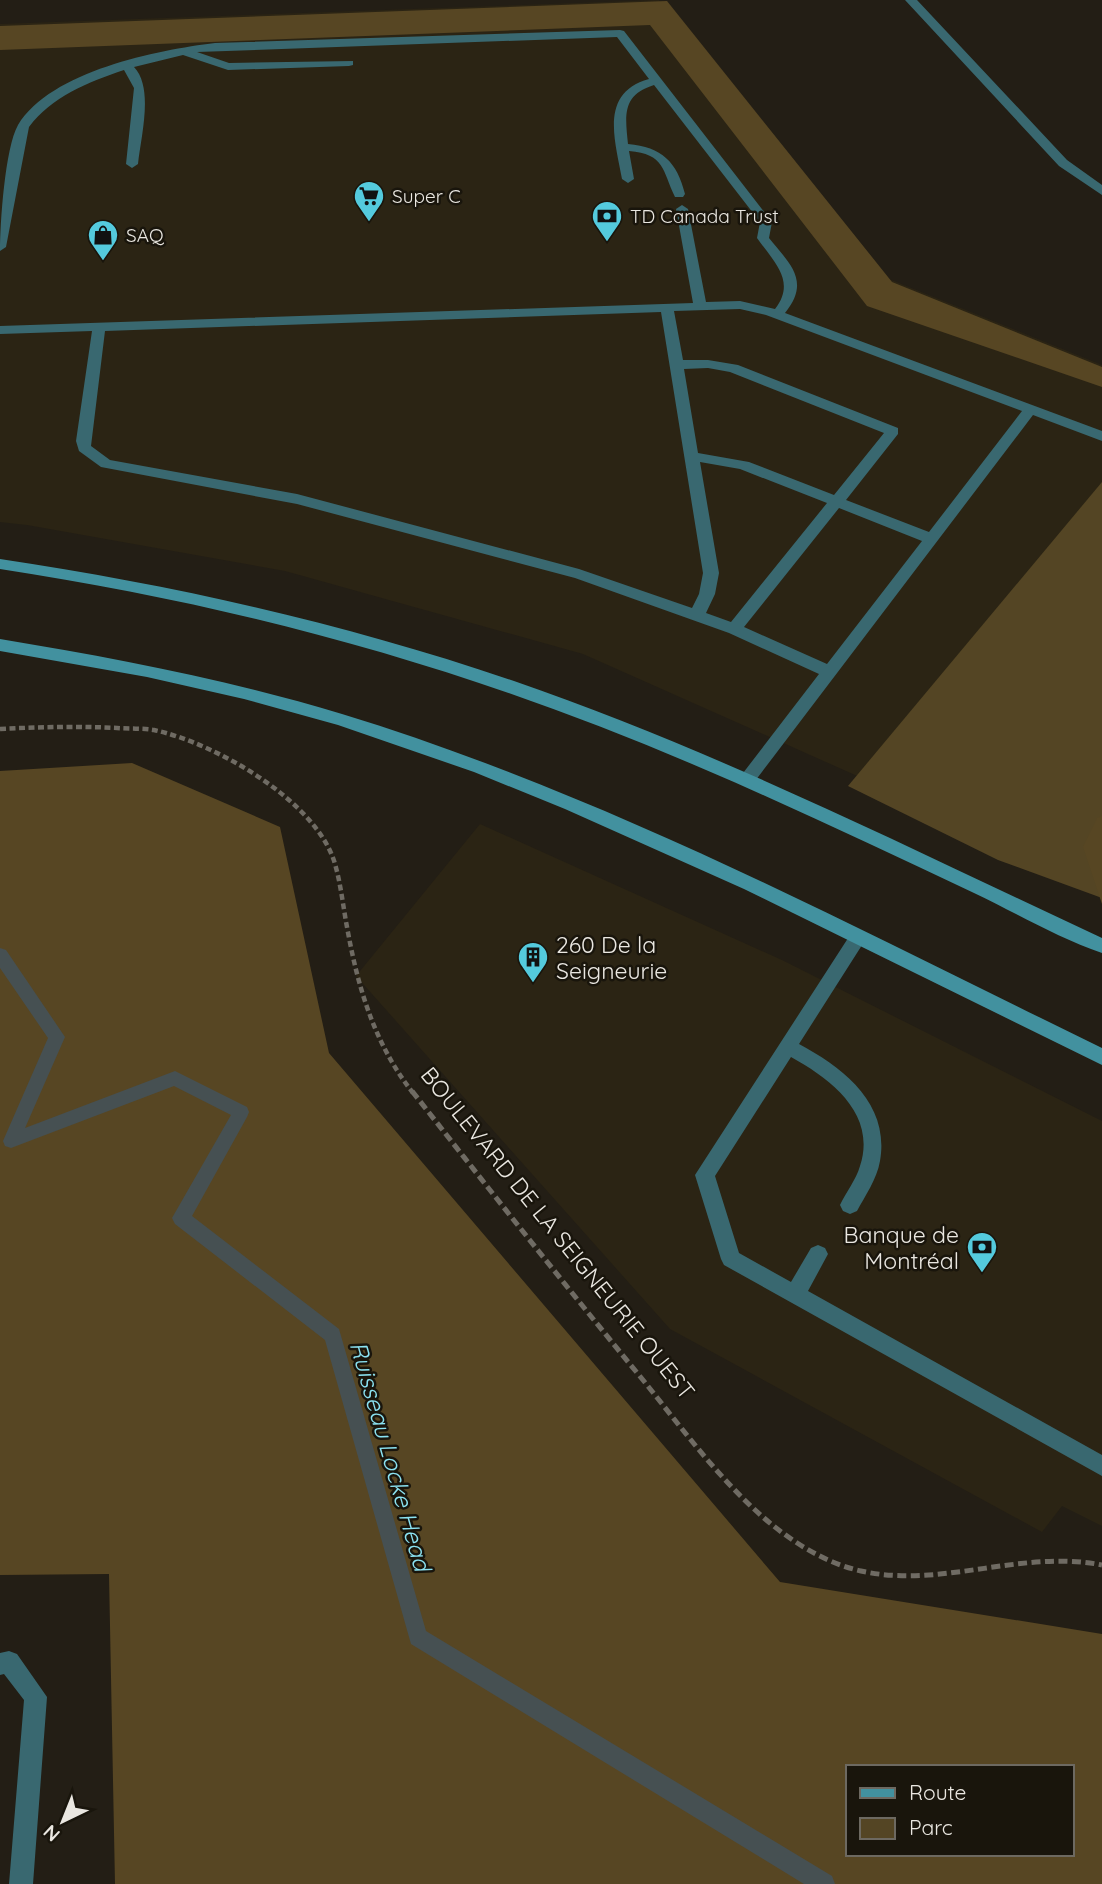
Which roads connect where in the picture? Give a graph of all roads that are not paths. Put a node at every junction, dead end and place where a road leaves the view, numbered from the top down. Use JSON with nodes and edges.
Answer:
{"nodes":[{"id":1,"x":911,"y":0,"type":"edge"},
{"id":2,"x":181,"y":50,"type":"junction"},
{"id":3,"x":349,"y":63,"type":"dead end"},
{"id":4,"x":126,"y":66,"type":"junction"},
{"id":5,"x":657,"y":80,"type":"junction"},
{"id":6,"x":624,"y":147,"type":"junction"},
{"id":7,"x":132,"y":164,"type":"dead end"},
{"id":8,"x":628,"y":179,"type":"dead end"},
{"id":9,"x":1102,"y":191,"type":"edge"},
{"id":10,"x":679,"y":194,"type":"dead end"},
{"id":11,"x":682,"y":209,"type":"dead end"},
{"id":12,"x":0,"y":247,"type":"edge"},
{"id":13,"x":700,"y":306,"type":"junction"},
{"id":14,"x":667,"y":308,"type":"junction"},
{"id":15,"x":777,"y":314,"type":"junction"},
{"id":16,"x":99,"y":328,"type":"junction"},
{"id":17,"x":0,"y":330,"type":"edge"},
{"id":18,"x":677,"y":365,"type":"junction"},
{"id":19,"x":1031,"y":409,"type":"junction"},
{"id":20,"x":1102,"y":436,"type":"edge"},
{"id":21,"x":692,"y":457,"type":"junction"},
{"id":22,"x":837,"y":501,"type":"junction"},
{"id":23,"x":931,"y":539,"type":"junction"},
{"id":24,"x":0,"y":564,"type":"edge"},
{"id":25,"x":697,"y":615,"type":"junction"},
{"id":26,"x":734,"y":629,"type":"junction"},
{"id":27,"x":0,"y":645,"type":"edge"},
{"id":28,"x":830,"y":672,"type":"junction"},
{"id":29,"x":746,"y":782,"type":"junction"},
{"id":30,"x":858,"y":937,"type":"junction"},
{"id":31,"x":1102,"y":946,"type":"edge"},
{"id":32,"x":787,"y":1046,"type":"junction"},
{"id":33,"x":1102,"y":1057,"type":"edge"},
{"id":34,"x":850,"y":1205,"type":"dead end"},
{"id":35,"x":818,"y":1254,"type":"dead end"},
{"id":36,"x":794,"y":1295,"type":"junction"},
{"id":37,"x":1102,"y":1466,"type":"edge"},
{"id":38,"x":0,"y":1664,"type":"edge"},
{"id":39,"x":21,"y":1884,"type":"edge"}],
"edges":[{"from":1,"to":9,"type":"street"},
{"from":2,"to":3,"type":"street"},
{"from":2,"to":4,"type":"street"},
{"from":2,"to":5,"type":"street"},
{"from":4,"to":7,"type":"street"},
{"from":4,"to":12,"type":"street"},
{"from":5,"to":6,"type":"street"},
{"from":5,"to":15,"type":"street"},
{"from":6,"to":8,"type":"street"},
{"from":6,"to":10,"type":"street"},
{"from":11,"to":13,"type":"street"},
{"from":13,"to":14,"type":"street"},
{"from":13,"to":15,"type":"street"},
{"from":14,"to":16,"type":"street"},
{"from":14,"to":18,"type":"street"},
{"from":15,"to":19,"type":"street"},
{"from":16,"to":17,"type":"street"},
{"from":16,"to":25,"type":"street"},
{"from":18,"to":21,"type":"street"},
{"from":18,"to":22,"type":"street"},
{"from":19,"to":20,"type":"street"},
{"from":19,"to":23,"type":"street"},
{"from":21,"to":22,"type":"street"},
{"from":21,"to":25,"type":"street"},
{"from":22,"to":23,"type":"street"},
{"from":22,"to":26,"type":"street"},
{"from":23,"to":28,"type":"street"},
{"from":24,"to":29,"type":"main road"},
{"from":25,"to":26,"type":"street"},
{"from":26,"to":28,"type":"street"},
{"from":27,"to":30,"type":"main road"},
{"from":28,"to":29,"type":"street"},
{"from":29,"to":31,"type":"main road"},
{"from":30,"to":32,"type":"street"},
{"from":30,"to":33,"type":"main road"},
{"from":32,"to":34,"type":"street"},
{"from":32,"to":36,"type":"street"},
{"from":35,"to":36,"type":"street"},
{"from":36,"to":37,"type":"street"},
{"from":38,"to":39,"type":"street"}]}
